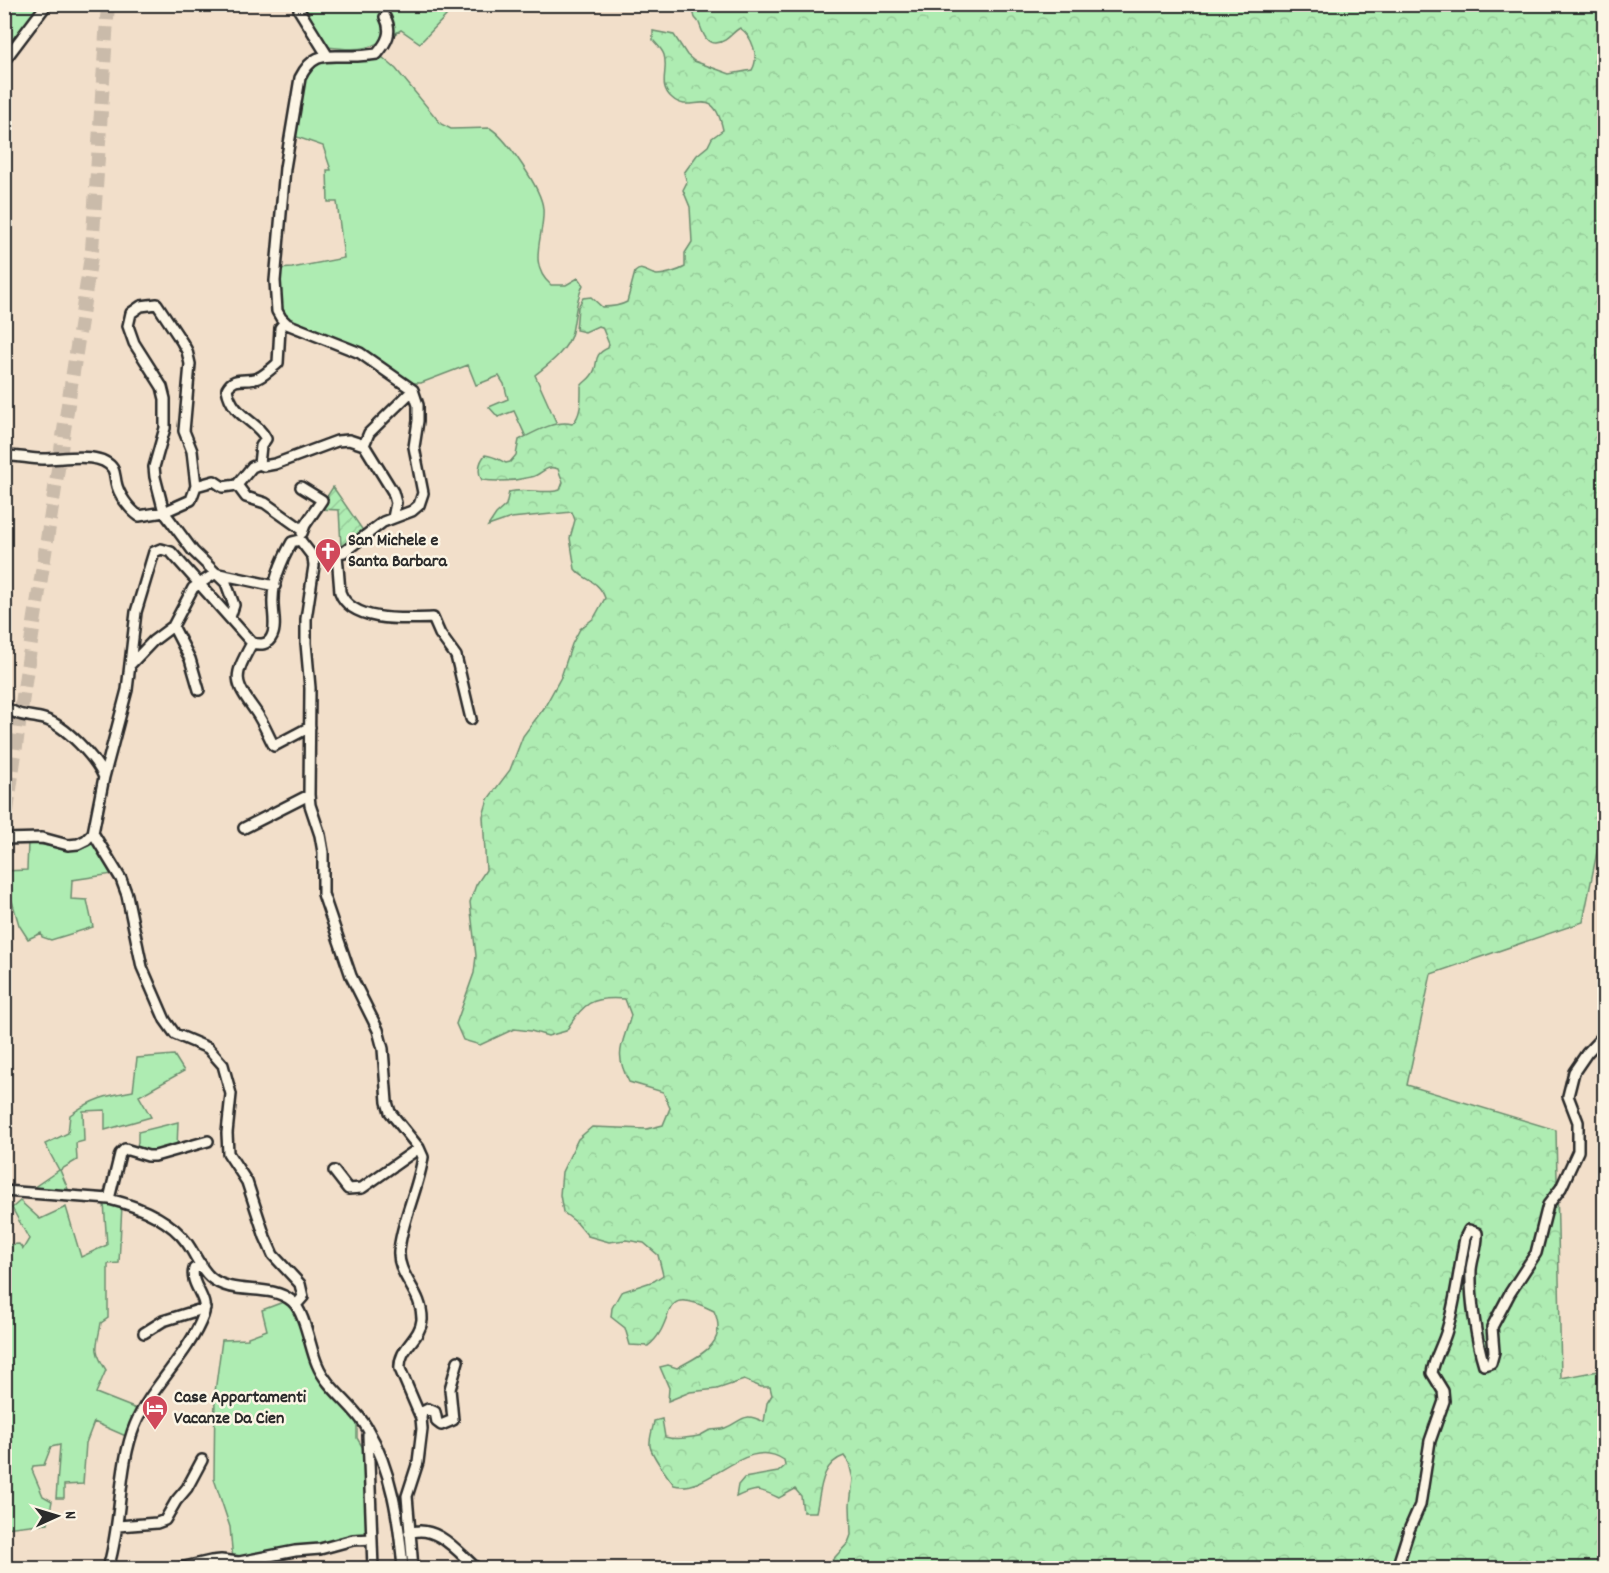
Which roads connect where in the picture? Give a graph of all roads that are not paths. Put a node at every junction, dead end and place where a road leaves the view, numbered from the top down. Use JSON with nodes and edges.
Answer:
{"nodes":[{"id":1,"x":47,"y":4,"type":"edge"},
{"id":2,"x":300,"y":4,"type":"edge"},
{"id":3,"x":385,"y":17,"type":"dead end"},
{"id":4,"x":327,"y":55,"type":"junction"},
{"id":5,"x":4,"y":61,"type":"edge"},
{"id":6,"x":284,"y":322,"type":"junction"},
{"id":7,"x":413,"y":390,"type":"junction"},
{"id":8,"x":364,"y":445,"type":"junction"},
{"id":9,"x":4,"y":456,"type":"edge"},
{"id":10,"x":259,"y":464,"type":"junction"},
{"id":11,"x":237,"y":485,"type":"junction"},
{"id":12,"x":196,"y":486,"type":"junction"},
{"id":13,"x":301,"y":487,"type":"dead end"},
{"id":14,"x":164,"y":512,"type":"junction"},
{"id":15,"x":393,"y":518,"type":"junction"},
{"id":16,"x":303,"y":530,"type":"junction"},
{"id":17,"x":300,"y":540,"type":"junction"},
{"id":18,"x":337,"y":554,"type":"junction"},
{"id":19,"x":313,"y":557,"type":"junction"},
{"id":20,"x":216,"y":573,"type":"junction"},
{"id":21,"x":200,"y":584,"type":"junction"},
{"id":22,"x":275,"y":586,"type":"junction"},
{"id":23,"x":230,"y":617,"type":"junction"},
{"id":24,"x":173,"y":626,"type":"junction"},
{"id":25,"x":252,"y":643,"type":"junction"},
{"id":26,"x":130,"y":666,"type":"junction"},
{"id":27,"x":199,"y":690,"type":"dead end"},
{"id":28,"x":4,"y":706,"type":"edge"},
{"id":29,"x":471,"y":719,"type":"dead end"},
{"id":30,"x":310,"y":727,"type":"junction"},
{"id":31,"x":104,"y":777,"type":"junction"},
{"id":32,"x":309,"y":795,"type":"junction"},
{"id":33,"x":244,"y":828,"type":"dead end"},
{"id":34,"x":93,"y":833,"type":"junction"},
{"id":35,"x":4,"y":839,"type":"edge"},
{"id":36,"x":1605,"y":1035,"type":"edge"},
{"id":37,"x":208,"y":1141,"type":"dead end"},
{"id":38,"x":419,"y":1148,"type":"junction"},
{"id":39,"x":334,"y":1171,"type":"dead end"},
{"id":40,"x":4,"y":1191,"type":"edge"},
{"id":41,"x":109,"y":1199,"type":"junction"},
{"id":42,"x":201,"y":1264,"type":"junction"},
{"id":43,"x":296,"y":1305,"type":"junction"},
{"id":44,"x":205,"y":1308,"type":"junction"},
{"id":45,"x":144,"y":1333,"type":"dead end"},
{"id":46,"x":458,"y":1361,"type":"dead end"},
{"id":47,"x":421,"y":1418,"type":"junction"},
{"id":48,"x":367,"y":1427,"type":"junction"},
{"id":49,"x":202,"y":1460,"type":"dead end"},
{"id":50,"x":118,"y":1526,"type":"junction"},
{"id":51,"x":409,"y":1533,"type":"junction"},
{"id":52,"x":372,"y":1539,"type":"junction"},
{"id":53,"x":108,"y":1569,"type":"edge"},
{"id":54,"x":180,"y":1569,"type":"edge"},
{"id":55,"x":373,"y":1569,"type":"edge"},
{"id":56,"x":403,"y":1569,"type":"edge"},
{"id":57,"x":413,"y":1569,"type":"edge"},
{"id":58,"x":476,"y":1569,"type":"edge"},
{"id":59,"x":1397,"y":1569,"type":"edge"}],
"edges":[{"from":1,"to":5,"type":"street"},
{"from":2,"to":4,"type":"street"},
{"from":3,"to":4,"type":"street"},
{"from":4,"to":6,"type":"street"},
{"from":6,"to":7,"type":"street"},
{"from":6,"to":10,"type":"street"},
{"from":7,"to":8,"type":"street"},
{"from":7,"to":15,"type":"street"},
{"from":8,"to":10,"type":"street"},
{"from":8,"to":15,"type":"street"},
{"from":9,"to":14,"type":"street"},
{"from":10,"to":11,"type":"street"},
{"from":11,"to":12,"type":"street"},
{"from":11,"to":16,"type":"street"},
{"from":12,"to":14,"type":"street"},
{"from":12,"to":14,"type":"street"},
{"from":13,"to":16,"type":"street"},
{"from":14,"to":20,"type":"street"},
{"from":15,"to":18,"type":"street"},
{"from":16,"to":17,"type":"street"},
{"from":17,"to":19,"type":"street"},
{"from":17,"to":22,"type":"street"},
{"from":18,"to":19,"type":"street"},
{"from":18,"to":29,"type":"street"},
{"from":19,"to":30,"type":"street"},
{"from":20,"to":21,"type":"street"},
{"from":20,"to":22,"type":"street"},
{"from":20,"to":23,"type":"street"},
{"from":21,"to":23,"type":"street"},
{"from":21,"to":24,"type":"street"},
{"from":21,"to":26,"type":"street"},
{"from":22,"to":25,"type":"street"},
{"from":23,"to":25,"type":"street"},
{"from":24,"to":26,"type":"street"},
{"from":24,"to":27,"type":"street"},
{"from":25,"to":30,"type":"street"},
{"from":26,"to":31,"type":"street"},
{"from":28,"to":31,"type":"street"},
{"from":30,"to":32,"type":"street"},
{"from":31,"to":34,"type":"street"},
{"from":32,"to":33,"type":"street"},
{"from":32,"to":38,"type":"street"},
{"from":34,"to":35,"type":"street"},
{"from":34,"to":43,"type":"street"},
{"from":36,"to":59,"type":"street"},
{"from":37,"to":41,"type":"street"},
{"from":38,"to":39,"type":"street"},
{"from":38,"to":47,"type":"street"},
{"from":40,"to":41,"type":"street"},
{"from":41,"to":42,"type":"street"},
{"from":42,"to":43,"type":"street"},
{"from":42,"to":44,"type":"street"},
{"from":43,"to":48,"type":"street"},
{"from":44,"to":45,"type":"street"},
{"from":44,"to":50,"type":"street"},
{"from":46,"to":47,"type":"street"},
{"from":47,"to":51,"type":"street"},
{"from":48,"to":52,"type":"street"},
{"from":48,"to":56,"type":"street"},
{"from":49,"to":50,"type":"street"},
{"from":50,"to":53,"type":"street"},
{"from":51,"to":57,"type":"street"},
{"from":51,"to":58,"type":"street"},
{"from":52,"to":54,"type":"street"},
{"from":52,"to":55,"type":"street"}]}
